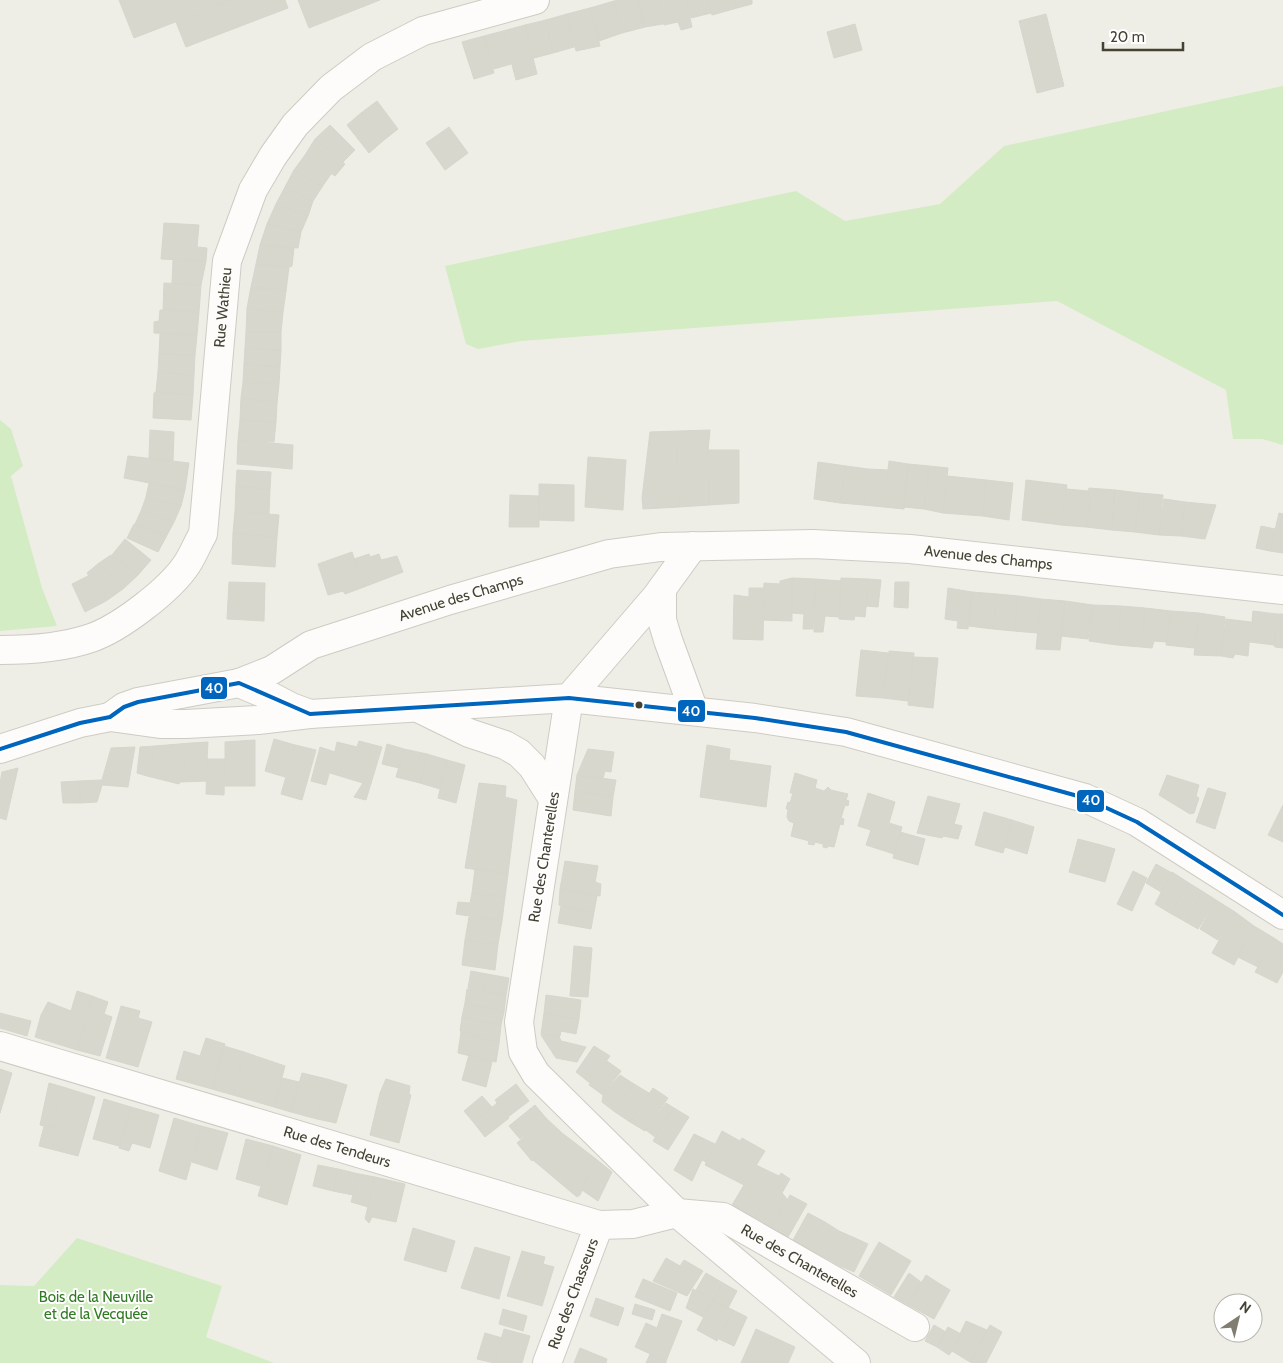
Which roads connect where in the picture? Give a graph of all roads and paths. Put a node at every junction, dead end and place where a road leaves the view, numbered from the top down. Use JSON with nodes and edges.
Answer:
{"nodes":[{"id":1,"x":535,"y":0,"type":"edge"},
{"id":2,"x":693,"y":546,"type":"junction"},
{"id":3,"x":662,"y":589,"type":"junction"},
{"id":4,"x":1283,"y":590,"type":"edge"},
{"id":5,"x":0,"y":650,"type":"edge"},
{"id":6,"x":287,"y":662,"type":"junction"},
{"id":7,"x":240,"y":683,"type":"junction"},
{"id":8,"x":569,"y":698,"type":"junction"},
{"id":9,"x":417,"y":707,"type":"junction"},
{"id":10,"x":694,"y":711,"type":"junction"},
{"id":11,"x":310,"y":714,"type":"junction"},
{"id":12,"x":110,"y":717,"type":"junction"},
{"id":13,"x":0,"y":749,"type":"edge"},
{"id":14,"x":553,"y":799,"type":"junction"},
{"id":15,"x":1283,"y":914,"type":"edge"},
{"id":16,"x":0,"y":1046,"type":"edge"},
{"id":17,"x":677,"y":1213,"type":"junction"},
{"id":18,"x":599,"y":1225,"type":"junction"},
{"id":19,"x":915,"y":1327,"type":"dead end"},
{"id":20,"x":547,"y":1363,"type":"edge"},
{"id":21,"x":856,"y":1363,"type":"edge"}],
"edges":[{"from":1,"to":5,"type":"street","name":"Rue Wathieu"},
{"from":2,"to":3,"type":"street"},
{"from":2,"to":4,"type":"street","name":"Avenue des Champs"},
{"from":2,"to":6,"type":"street","name":"Avenue des Champs"},
{"from":3,"to":8,"type":"street"},
{"from":3,"to":10,"type":"street"},
{"from":6,"to":7,"type":"street","name":"Avenue des Champs"},
{"from":6,"to":11,"type":"street"},
{"from":7,"to":11,"type":"street"},
{"from":7,"to":12,"type":"street"},
{"from":8,"to":9,"type":"street"},
{"from":8,"to":10,"type":"street"},
{"from":8,"to":14,"type":"street","name":"Rue des Chanterelles"},
{"from":9,"to":11,"type":"street"},
{"from":9,"to":14,"type":"street"},
{"from":10,"to":15,"type":"street"},
{"from":11,"to":12,"type":"street"},
{"from":12,"to":13,"type":"street"},
{"from":14,"to":17,"type":"street","name":"Rue des Chanterelles"},
{"from":16,"to":18,"type":"street","name":"Rue des Tendeurs"},
{"from":17,"to":18,"type":"street","name":"Rue des Tendeurs"},
{"from":17,"to":19,"type":"street","name":"Rue des Chanterelles"},
{"from":17,"to":21,"type":"street","name":"Rue des Chanterelles"},
{"from":18,"to":20,"type":"street","name":"Rue des Chasseurs"}]}
